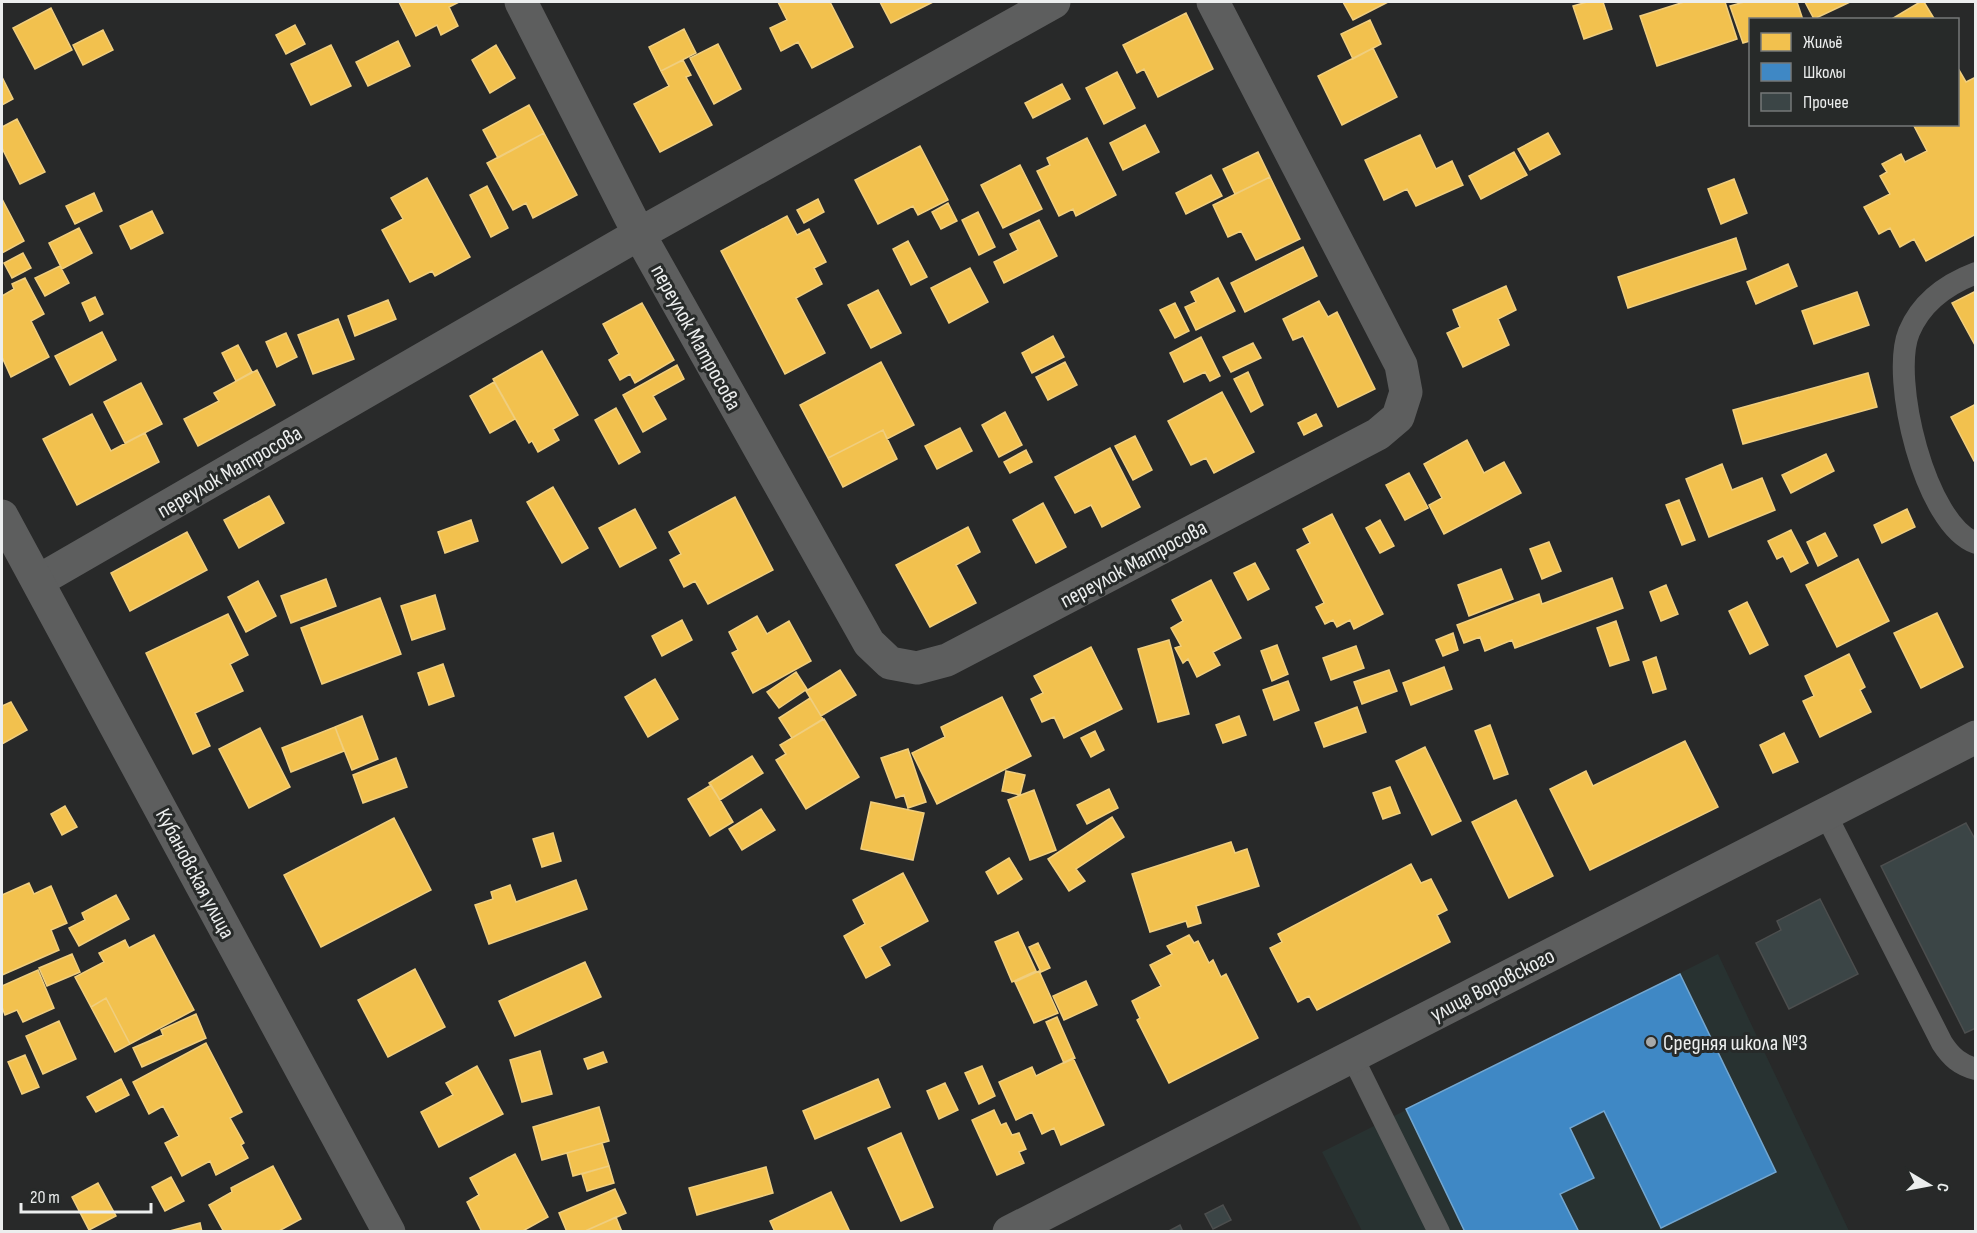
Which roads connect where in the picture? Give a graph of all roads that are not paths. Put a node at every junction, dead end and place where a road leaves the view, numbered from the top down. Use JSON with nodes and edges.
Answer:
{"nodes":[{"id":1,"x":521,"y":2,"type":"edge"},
{"id":2,"x":1054,"y":2,"type":"edge"},
{"id":3,"x":1213,"y":2,"type":"edge"},
{"id":4,"x":639,"y":234,"type":"junction"},
{"id":5,"x":1976,"y":273,"type":"edge"},
{"id":6,"x":2,"y":516,"type":"edge"},
{"id":7,"x":1976,"y":543,"type":"edge"},
{"id":8,"x":38,"y":581,"type":"junction"},
{"id":9,"x":1976,"y":736,"type":"edge"},
{"id":10,"x":1825,"y":813,"type":"junction"},
{"id":11,"x":1352,"y":1056,"type":"junction"},
{"id":12,"x":1976,"y":1069,"type":"edge"},
{"id":13,"x":389,"y":1232,"type":"edge"},
{"id":14,"x":1009,"y":1232,"type":"edge"},
{"id":15,"x":1439,"y":1232,"type":"edge"}],
"edges":[{"from":1,"to":4,"type":"street","name":"переулок Матросова"},
{"from":2,"to":4,"type":"street","name":"переулок Матросова"},
{"from":3,"to":4,"type":"street","name":"переулок Матросова"},
{"from":4,"to":8,"type":"street","name":"переулок Матросова"},
{"from":5,"to":7,"type":"lane"},
{"from":6,"to":8,"type":"street","name":"Кубановская улица"},
{"from":8,"to":13,"type":"street","name":"Кубановская улица"},
{"from":9,"to":10,"type":"street","name":"улица Воровского"},
{"from":10,"to":11,"type":"street","name":"улица Воровского"},
{"from":10,"to":12,"type":"lane"},
{"from":11,"to":14,"type":"street","name":"улица Воровского"},
{"from":11,"to":15,"type":"lane"}]}
